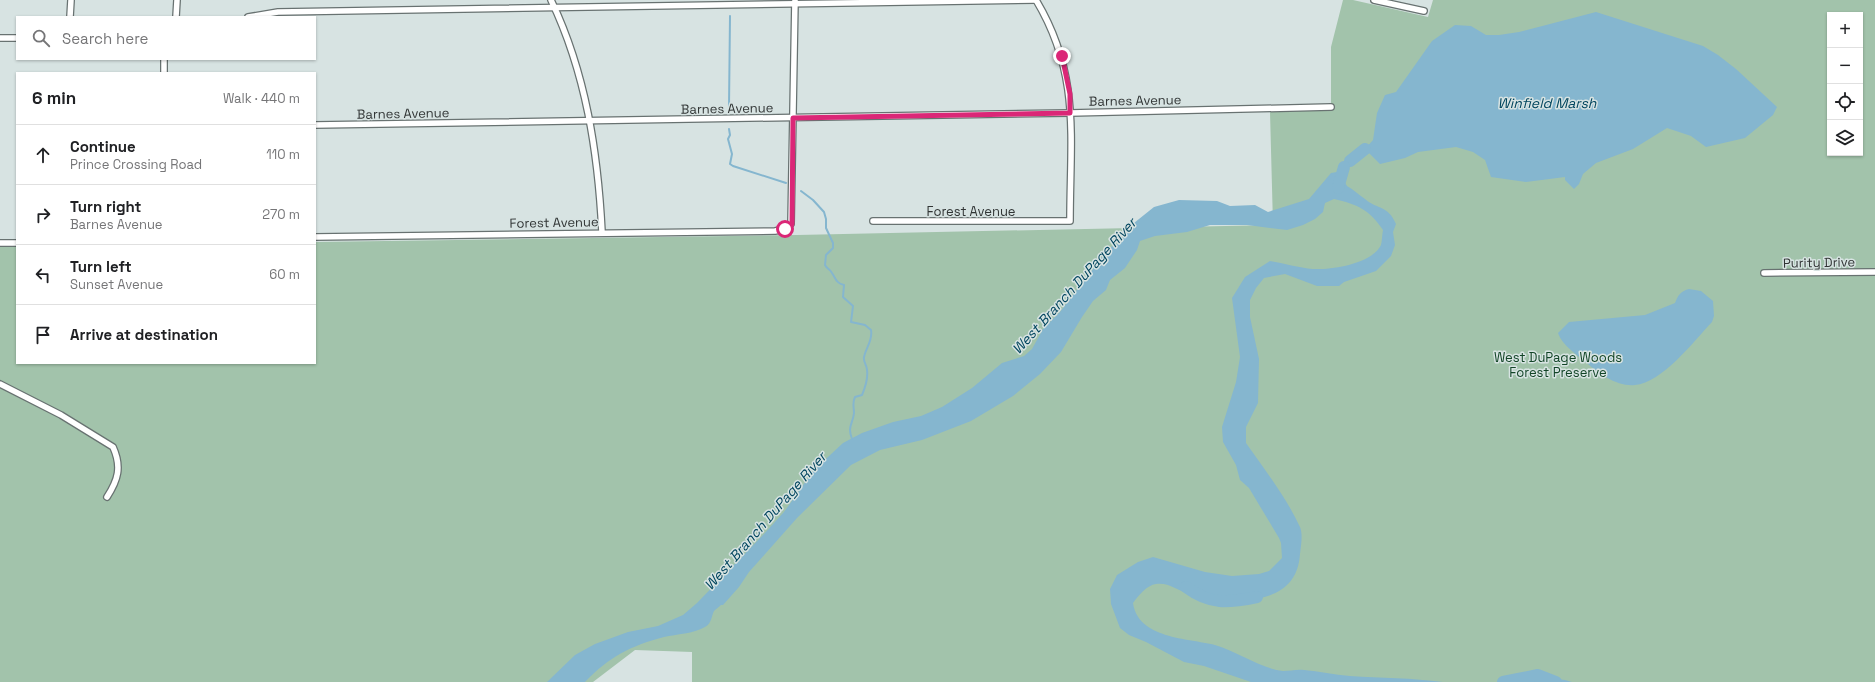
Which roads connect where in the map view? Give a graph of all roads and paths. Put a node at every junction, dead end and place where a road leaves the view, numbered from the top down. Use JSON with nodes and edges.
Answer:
{"nodes":[{"id":1,"x":70,"y":0,"type":"edge"},
{"id":2,"x":177,"y":0,"type":"edge"},
{"id":3,"x":551,"y":0,"type":"edge"},
{"id":4,"x":1036,"y":0,"type":"edge"},
{"id":5,"x":1374,"y":0,"type":"edge"},
{"id":6,"x":795,"y":2,"type":"edge"},
{"id":7,"x":555,"y":8,"type":"junction"},
{"id":8,"x":1424,"y":11,"type":"dead end"},
{"id":9,"x":70,"y":16,"type":"edge"},
{"id":10,"x":176,"y":16,"type":"edge"},
{"id":11,"x":254,"y":16,"type":"edge"},
{"id":12,"x":0,"y":38,"type":"edge"},
{"id":13,"x":16,"y":38,"type":"edge"},
{"id":14,"x":164,"y":60,"type":"edge"},
{"id":15,"x":164,"y":72,"type":"edge"},
{"id":16,"x":1331,"y":107,"type":"dead end"},
{"id":17,"x":1070,"y":113,"type":"junction"},
{"id":18,"x":793,"y":118,"type":"junction"},
{"id":19,"x":591,"y":121,"type":"junction"},
{"id":20,"x":316,"y":125,"type":"edge"},
{"id":21,"x":873,"y":221,"type":"dead end"},
{"id":22,"x":602,"y":232,"type":"junction"},
{"id":23,"x":316,"y":237,"type":"edge"},
{"id":24,"x":0,"y":243,"type":"edge"},
{"id":25,"x":16,"y":243,"type":"edge"},
{"id":26,"x":1875,"y":272,"type":"edge"},
{"id":27,"x":1764,"y":273,"type":"dead end"},
{"id":28,"x":0,"y":384,"type":"edge"},
{"id":29,"x":107,"y":497,"type":"dead end"}],
"edges":[{"from":1,"to":9,"type":"street"},
{"from":2,"to":10,"type":"street"},
{"from":3,"to":7,"type":"street"},
{"from":4,"to":6,"type":"street"},
{"from":4,"to":17,"type":"street"},
{"from":5,"to":8,"type":"street"},
{"from":6,"to":7,"type":"street"},
{"from":6,"to":18,"type":"street"},
{"from":7,"to":11,"type":"street"},
{"from":7,"to":19,"type":"street"},
{"from":12,"to":13,"type":"street"},
{"from":14,"to":15,"type":"street"},
{"from":16,"to":17,"type":"street","name":"Barnes Avenue"},
{"from":17,"to":18,"type":"street","name":"Barnes Avenue"},
{"from":17,"to":21,"type":"street","name":"Forest Avenue"},
{"from":18,"to":19,"type":"street","name":"Barnes Avenue"},
{"from":18,"to":22,"type":"street","name":"Forest Avenue"},
{"from":19,"to":20,"type":"street","name":"Barnes Avenue"},
{"from":19,"to":22,"type":"street"},
{"from":22,"to":23,"type":"street","name":"Forest Avenue"},
{"from":24,"to":25,"type":"street"},
{"from":26,"to":27,"type":"street","name":"Purity Drive"},
{"from":28,"to":29,"type":"street"}]}
